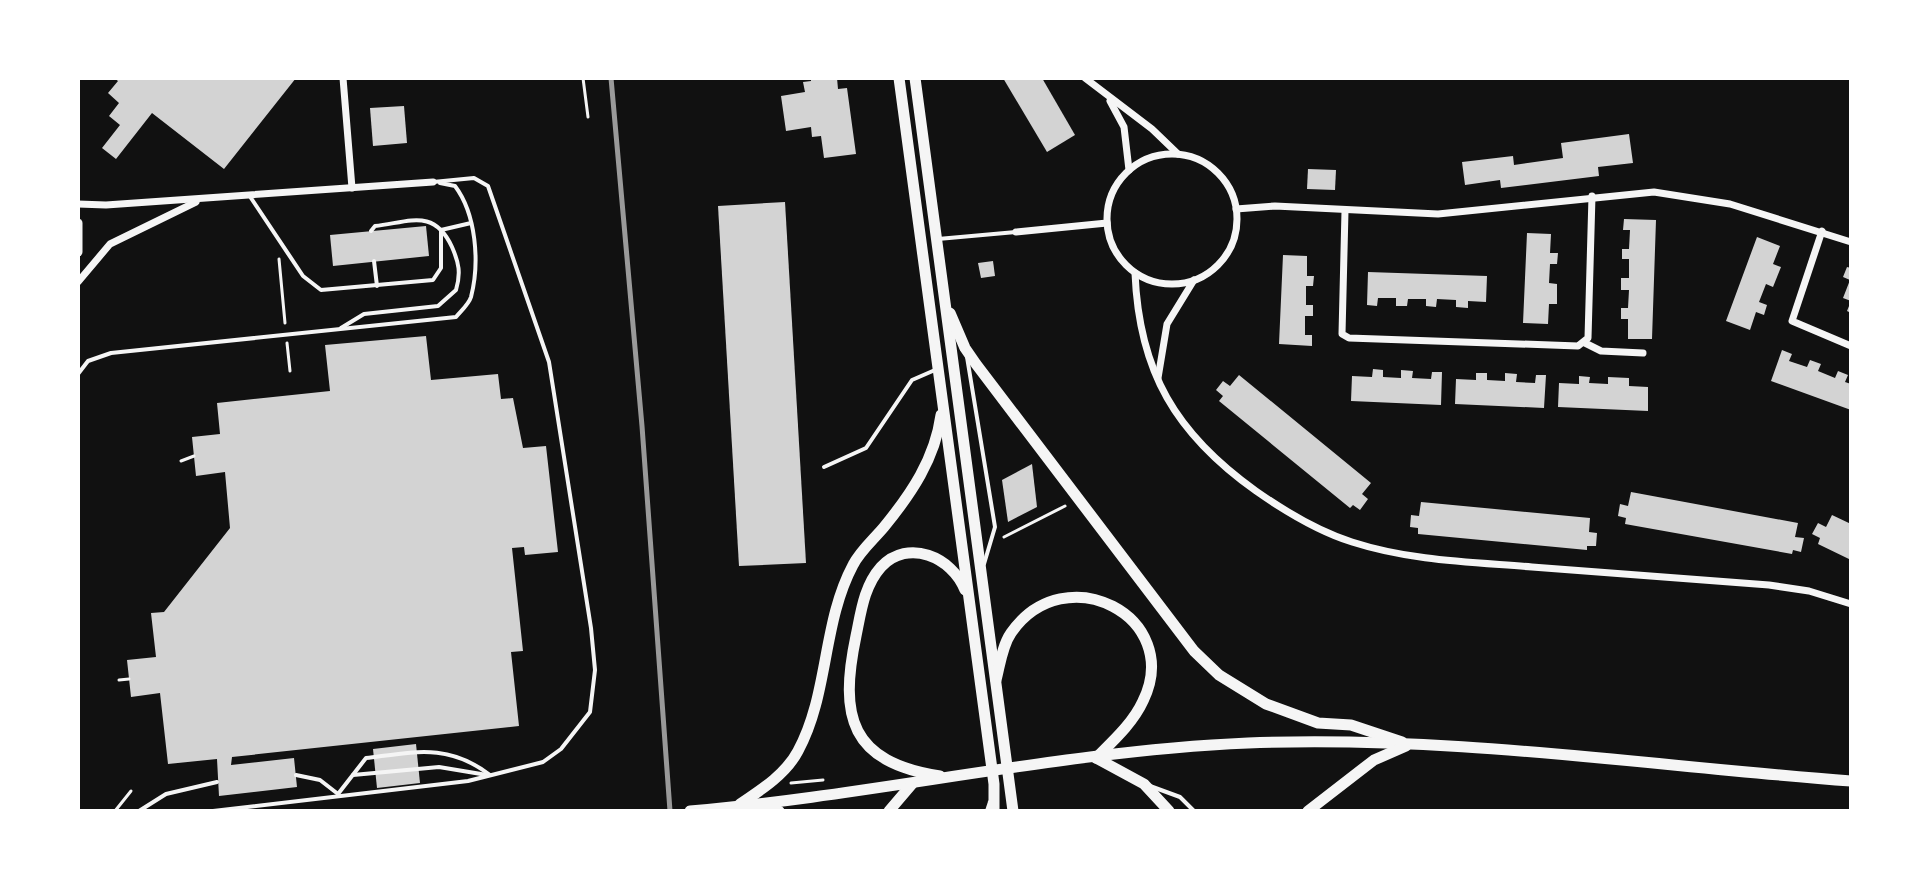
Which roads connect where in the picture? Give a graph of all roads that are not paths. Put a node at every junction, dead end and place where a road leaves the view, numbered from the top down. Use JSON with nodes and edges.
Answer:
{"nodes":[{"id":1,"x":343,"y":78,"type":"edge"},
{"id":2,"x":899,"y":78,"type":"edge"},
{"id":3,"x":915,"y":78,"type":"edge"},
{"id":4,"x":1085,"y":78,"type":"edge"},
{"id":5,"x":1109,"y":99,"type":"junction"},
{"id":6,"x":1178,"y":154,"type":"junction"},
{"id":7,"x":1129,"y":170,"type":"junction"},
{"id":8,"x":433,"y":182,"type":"junction"},
{"id":9,"x":352,"y":188,"type":"junction"},
{"id":10,"x":249,"y":195,"type":"junction"},
{"id":11,"x":1592,"y":196,"type":"junction"},
{"id":12,"x":205,"y":198,"type":"junction"},
{"id":13,"x":78,"y":204,"type":"edge"},
{"id":14,"x":1236,"y":209,"type":"junction"},
{"id":15,"x":1345,"y":211,"type":"junction"},
{"id":16,"x":78,"y":223,"type":"edge"},
{"id":17,"x":471,"y":223,"type":"junction"},
{"id":18,"x":1107,"y":223,"type":"junction"},
{"id":19,"x":443,"y":229,"type":"junction"},
{"id":20,"x":371,"y":231,"type":"dead end"},
{"id":21,"x":1822,"y":231,"type":"junction"},
{"id":22,"x":1016,"y":232,"type":"joint"},
{"id":23,"x":935,"y":239,"type":"junction"},
{"id":24,"x":1851,"y":242,"type":"edge"},
{"id":25,"x":78,"y":252,"type":"edge"},
{"id":26,"x":374,"y":261,"type":"dead end"},
{"id":27,"x":1135,"y":273,"type":"junction"},
{"id":28,"x":1194,"y":280,"type":"junction"},
{"id":29,"x":78,"y":282,"type":"edge"},
{"id":30,"x":377,"y":286,"type":"junction"},
{"id":31,"x":943,"y":290,"type":"junction"},
{"id":32,"x":337,"y":331,"type":"junction"},
{"id":33,"x":1585,"y":343,"type":"junction"},
{"id":34,"x":1851,"y":346,"type":"edge"},
{"id":35,"x":965,"y":348,"type":"junction"},
{"id":36,"x":1643,"y":353,"type":"dead end"},
{"id":37,"x":939,"y":369,"type":"junction"},
{"id":38,"x":78,"y":374,"type":"edge"},
{"id":39,"x":1158,"y":384,"type":"junction"},
{"id":40,"x":943,"y":395,"type":"junction"},
{"id":41,"x":824,"y":467,"type":"dead end"},
{"id":42,"x":980,"y":573,"type":"junction"},
{"id":43,"x":969,"y":603,"type":"junction"},
{"id":44,"x":1851,"y":604,"type":"edge"},
{"id":45,"x":995,"y":684,"type":"junction"},
{"id":46,"x":1410,"y":744,"type":"junction"},
{"id":47,"x":1096,"y":758,"type":"junction"},
{"id":48,"x":296,"y":775,"type":"dead end"},
{"id":49,"x":490,"y":775,"type":"junction"},
{"id":50,"x":352,"y":776,"type":"junction"},
{"id":51,"x":952,"y":778,"type":"junction"},
{"id":52,"x":1851,"y":781,"type":"edge"},
{"id":53,"x":217,"y":782,"type":"dead end"},
{"id":54,"x":912,"y":783,"type":"junction"},
{"id":55,"x":994,"y":784,"type":"junction"},
{"id":56,"x":1144,"y":784,"type":"junction"},
{"id":57,"x":338,"y":794,"type":"junction"},
{"id":58,"x":755,"y":804,"type":"junction"},
{"id":59,"x":735,"y":807,"type":"junction"},
{"id":60,"x":139,"y":811,"type":"edge"},
{"id":61,"x":213,"y":811,"type":"edge"},
{"id":62,"x":690,"y":811,"type":"edge"},
{"id":63,"x":779,"y":811,"type":"edge"},
{"id":64,"x":889,"y":811,"type":"edge"},
{"id":65,"x":987,"y":811,"type":"edge"},
{"id":66,"x":994,"y":811,"type":"edge"},
{"id":67,"x":1013,"y":811,"type":"edge"},
{"id":68,"x":1169,"y":811,"type":"edge"},
{"id":69,"x":1194,"y":811,"type":"edge"},
{"id":70,"x":1308,"y":811,"type":"edge"}],
"edges":[{"from":1,"to":9,"type":"street"},
{"from":2,"to":37,"type":"main road"},
{"from":3,"to":23,"type":"main road"},
{"from":4,"to":5,"type":"street"},
{"from":5,"to":6,"type":"street"},
{"from":5,"to":7,"type":"street"},
{"from":6,"to":7,"type":"street"},
{"from":6,"to":14,"type":"street"},
{"from":7,"to":18,"type":"street"},
{"from":8,"to":9,"type":"street"},
{"from":8,"to":17,"type":"lane"},
{"from":8,"to":49,"type":"lane"},
{"from":9,"to":10,"type":"street"},
{"from":10,"to":12,"type":"street"},
{"from":10,"to":30,"type":"lane"},
{"from":11,"to":15,"type":"street"},
{"from":11,"to":21,"type":"street"},
{"from":11,"to":33,"type":"street"},
{"from":12,"to":13,"type":"street"},
{"from":12,"to":29,"type":"street"},
{"from":14,"to":15,"type":"street"},
{"from":14,"to":28,"type":"street"},
{"from":15,"to":33,"type":"street"},
{"from":16,"to":25,"type":"street"},
{"from":17,"to":19,"type":"lane"},
{"from":17,"to":32,"type":"lane"},
{"from":18,"to":22,"type":"street"},
{"from":18,"to":27,"type":"street"},
{"from":19,"to":20,"type":"lane"},
{"from":19,"to":30,"type":"lane"},
{"from":19,"to":32,"type":"lane"},
{"from":21,"to":24,"type":"street"},
{"from":21,"to":34,"type":"street"},
{"from":22,"to":23,"type":"lane"},
{"from":23,"to":31,"type":"main road"},
{"from":26,"to":30,"type":"lane"},
{"from":27,"to":28,"type":"street"},
{"from":27,"to":39,"type":"street"},
{"from":28,"to":39,"type":"street"},
{"from":31,"to":35,"type":"main road"},
{"from":31,"to":42,"type":"main road"},
{"from":32,"to":38,"type":"lane"},
{"from":33,"to":36,"type":"street"},
{"from":35,"to":42,"type":"lane"},
{"from":35,"to":46,"type":"main road"},
{"from":37,"to":40,"type":"main road"},
{"from":37,"to":41,"type":"lane"},
{"from":39,"to":44,"type":"street"},
{"from":40,"to":43,"type":"main road"},
{"from":40,"to":59,"type":"main road"},
{"from":42,"to":45,"type":"main road"},
{"from":43,"to":51,"type":"main road"},
{"from":43,"to":55,"type":"main road"},
{"from":45,"to":47,"type":"main road"},
{"from":45,"to":67,"type":"main road"},
{"from":46,"to":47,"type":"main road"},
{"from":46,"to":52,"type":"main road"},
{"from":46,"to":70,"type":"main road"},
{"from":47,"to":51,"type":"main road"},
{"from":47,"to":56,"type":"main road"},
{"from":48,"to":57,"type":"lane"},
{"from":49,"to":50,"type":"lane"},
{"from":49,"to":50,"type":"lane"},
{"from":49,"to":57,"type":"lane"},
{"from":50,"to":57,"type":"lane"},
{"from":51,"to":54,"type":"main road"},
{"from":53,"to":60,"type":"lane"},
{"from":54,"to":58,"type":"main road"},
{"from":54,"to":64,"type":"main road"},
{"from":55,"to":65,"type":"lane"},
{"from":55,"to":66,"type":"main road"},
{"from":56,"to":68,"type":"main road"},
{"from":56,"to":69,"type":"lane"},
{"from":57,"to":61,"type":"lane"},
{"from":58,"to":59,"type":"main road"},
{"from":58,"to":63,"type":"main road"},
{"from":59,"to":62,"type":"main road"}]}
